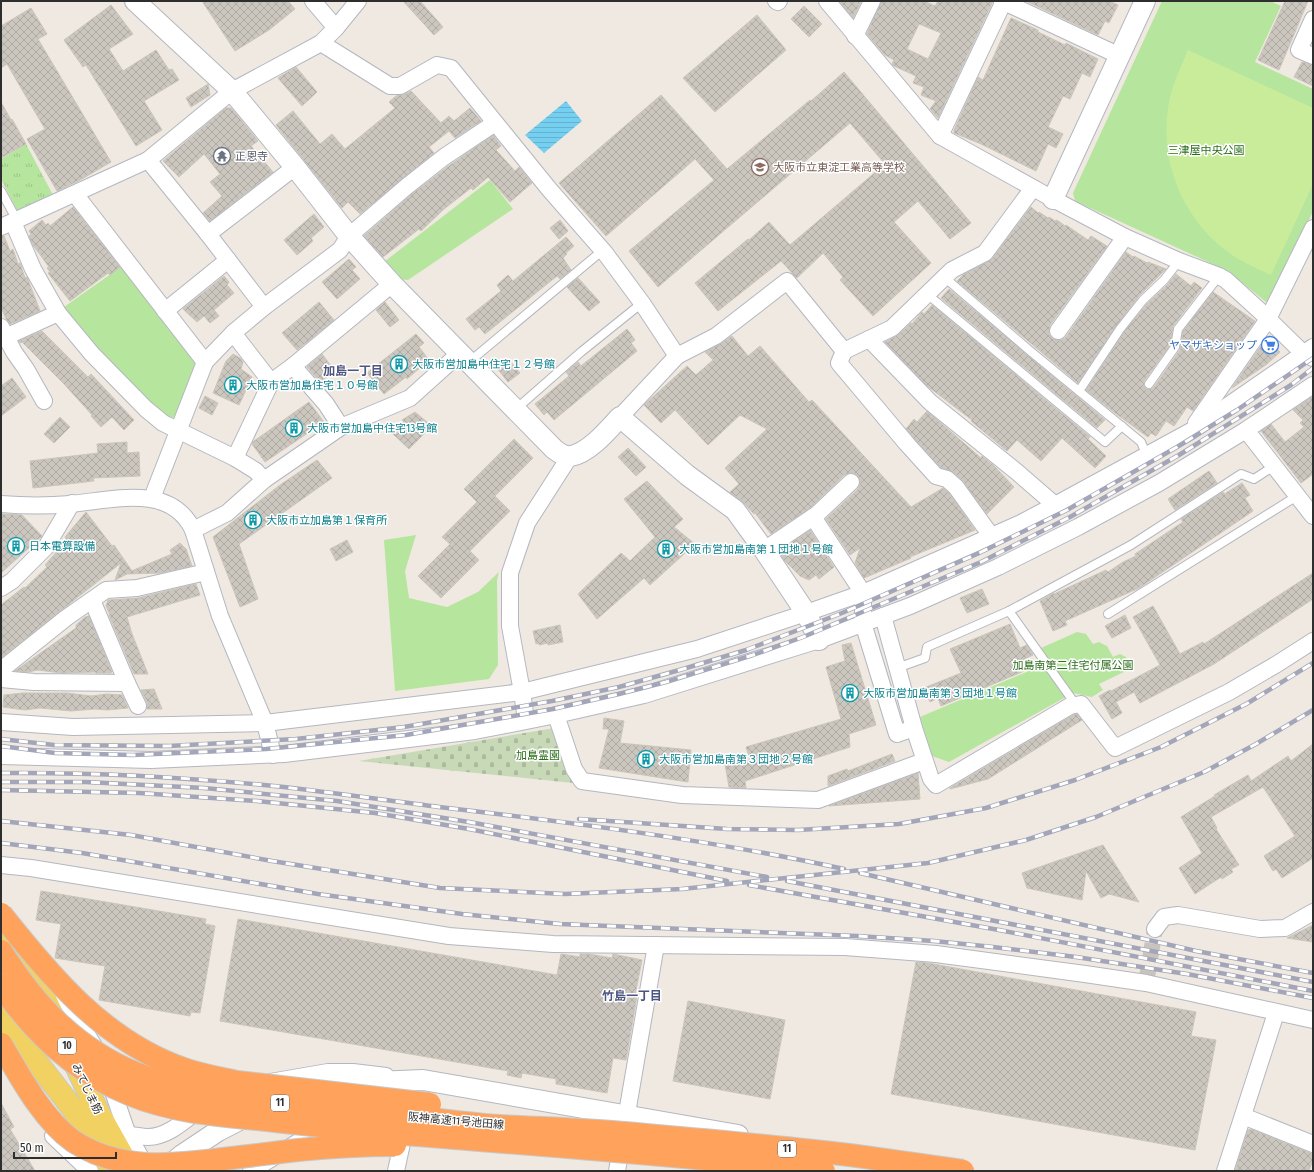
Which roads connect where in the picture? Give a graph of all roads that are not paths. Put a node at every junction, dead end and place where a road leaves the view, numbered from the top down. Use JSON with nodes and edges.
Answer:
{"nodes":[{"id":1,"x":135,"y":1,"type":"edge"},
{"id":2,"x":313,"y":1,"type":"edge"},
{"id":3,"x":358,"y":1,"type":"edge"},
{"id":4,"x":827,"y":1,"type":"edge"},
{"id":5,"x":872,"y":1,"type":"edge"},
{"id":6,"x":1003,"y":1,"type":"edge"},
{"id":7,"x":1146,"y":1,"type":"edge"},
{"id":8,"x":1313,"y":19,"type":"edge"},
{"id":9,"x":336,"y":28,"type":"junction"},
{"id":10,"x":855,"y":36,"type":"junction"},
{"id":11,"x":321,"y":43,"type":"junction"},
{"id":12,"x":1120,"y":56,"type":"junction"},
{"id":13,"x":1313,"y":56,"type":"edge"},
{"id":14,"x":232,"y":91,"type":"junction"},
{"id":15,"x":496,"y":123,"type":"junction"},
{"id":16,"x":940,"y":136,"type":"junction"},
{"id":17,"x":148,"y":160,"type":"junction"},
{"id":18,"x":295,"y":167,"type":"junction"},
{"id":19,"x":1033,"y":188,"type":"junction"},
{"id":20,"x":1,"y":191,"type":"edge"},
{"id":21,"x":75,"y":194,"type":"junction"},
{"id":22,"x":1053,"y":199,"type":"junction"},
{"id":23,"x":7,"y":225,"type":"edge"},
{"id":24,"x":1313,"y":228,"type":"edge"},
{"id":25,"x":208,"y":234,"type":"junction"},
{"id":26,"x":350,"y":236,"type":"junction"},
{"id":27,"x":1125,"y":237,"type":"junction"},
{"id":28,"x":603,"y":250,"type":"junction"},
{"id":29,"x":228,"y":260,"type":"junction"},
{"id":30,"x":1179,"y":261,"type":"junction"},
{"id":31,"x":1218,"y":276,"type":"junction"},
{"id":32,"x":944,"y":277,"type":"junction"},
{"id":33,"x":392,"y":284,"type":"junction"},
{"id":34,"x":927,"y":294,"type":"junction"},
{"id":35,"x":642,"y":303,"type":"junction"},
{"id":36,"x":264,"y":307,"type":"junction"},
{"id":37,"x":165,"y":311,"type":"junction"},
{"id":38,"x":58,"y":313,"type":"junction"},
{"id":39,"x":1268,"y":319,"type":"junction"},
{"id":40,"x":1058,"y":331,"type":"dead end"},
{"id":41,"x":233,"y":333,"type":"junction"},
{"id":42,"x":2,"y":334,"type":"edge"},
{"id":43,"x":869,"y":339,"type":"junction"},
{"id":44,"x":844,"y":351,"type":"junction"},
{"id":45,"x":1310,"y":353,"type":"edge"},
{"id":46,"x":677,"y":356,"type":"junction"},
{"id":47,"x":464,"y":358,"type":"junction"},
{"id":48,"x":205,"y":362,"type":"junction"},
{"id":49,"x":293,"y":366,"type":"junction"},
{"id":50,"x":271,"y":382,"type":"junction"},
{"id":51,"x":1149,"y":384,"type":"dead end"},
{"id":52,"x":1313,"y":385,"type":"edge"},
{"id":53,"x":1079,"y":391,"type":"junction"},
{"id":54,"x":44,"y":401,"type":"dead end"},
{"id":55,"x":516,"y":410,"type":"junction"},
{"id":56,"x":620,"y":417,"type":"junction"},
{"id":57,"x":1122,"y":426,"type":"junction"},
{"id":58,"x":341,"y":427,"type":"junction"},
{"id":59,"x":1246,"y":430,"type":"junction"},
{"id":60,"x":1191,"y":431,"type":"junction"},
{"id":61,"x":178,"y":432,"type":"junction"},
{"id":62,"x":570,"y":456,"type":"junction"},
{"id":63,"x":1147,"y":456,"type":"junction"},
{"id":64,"x":235,"y":458,"type":"junction"},
{"id":65,"x":1274,"y":466,"type":"junction"},
{"id":66,"x":264,"y":480,"type":"junction"},
{"id":67,"x":851,"y":482,"type":"dead end"},
{"id":68,"x":1297,"y":496,"type":"junction"},
{"id":69,"x":152,"y":498,"type":"junction"},
{"id":70,"x":1,"y":504,"type":"edge"},
{"id":71,"x":72,"y":504,"type":"junction"},
{"id":72,"x":1055,"y":505,"type":"junction"},
{"id":73,"x":1313,"y":516,"type":"edge"},
{"id":74,"x":813,"y":517,"type":"junction"},
{"id":75,"x":193,"y":530,"type":"junction"},
{"id":76,"x":992,"y":537,"type":"junction"},
{"id":77,"x":764,"y":550,"type":"junction"},
{"id":78,"x":206,"y":572,"type":"junction"},
{"id":79,"x":1,"y":588,"type":"edge"},
{"id":80,"x":863,"y":593,"type":"junction"},
{"id":81,"x":92,"y":600,"type":"junction"},
{"id":82,"x":1009,"y":611,"type":"junction"},
{"id":83,"x":806,"y":613,"type":"junction"},
{"id":84,"x":1108,"y":614,"type":"dead end"},
{"id":85,"x":883,"y":616,"type":"junction"},
{"id":86,"x":863,"y":623,"type":"junction"},
{"id":87,"x":818,"y":640,"type":"junction"},
{"id":88,"x":1313,"y":640,"type":"edge"},
{"id":89,"x":1,"y":670,"type":"edge"},
{"id":90,"x":898,"y":670,"type":"junction"},
{"id":91,"x":1,"y":679,"type":"edge"},
{"id":92,"x":881,"y":679,"type":"junction"},
{"id":93,"x":127,"y":683,"type":"junction"},
{"id":94,"x":522,"y":692,"type":"junction"},
{"id":95,"x":1076,"y":705,"type":"junction"},
{"id":96,"x":138,"y":706,"type":"dead end"},
{"id":97,"x":556,"y":715,"type":"junction"},
{"id":98,"x":526,"y":720,"type":"junction"},
{"id":99,"x":1,"y":722,"type":"edge"},
{"id":100,"x":265,"y":723,"type":"junction"},
{"id":101,"x":914,"y":728,"type":"junction"},
{"id":102,"x":273,"y":755,"type":"junction"},
{"id":103,"x":1,"y":756,"type":"edge"},
{"id":104,"x":924,"y":761,"type":"junction"},
{"id":105,"x":1,"y":865,"type":"edge"},
{"id":106,"x":1,"y":901,"type":"edge"},
{"id":107,"x":1313,"y":912,"type":"edge"},
{"id":108,"x":1,"y":914,"type":"edge"},
{"id":109,"x":1,"y":921,"type":"edge"},
{"id":110,"x":1155,"y":929,"type":"tunnel mouth"},
{"id":111,"x":656,"y":945,"type":"junction"},
{"id":112,"x":1,"y":951,"type":"edge"},
{"id":113,"x":1,"y":985,"type":"edge"},
{"id":114,"x":1276,"y":1013,"type":"junction"},
{"id":115,"x":1,"y":1016,"type":"edge"},
{"id":116,"x":1313,"y":1020,"type":"edge"},
{"id":117,"x":1,"y":1044,"type":"edge"},
{"id":118,"x":1,"y":1059,"type":"edge"},
{"id":119,"x":424,"y":1080,"type":"junction"},
{"id":120,"x":626,"y":1114,"type":"junction"},
{"id":121,"x":1243,"y":1116,"type":"junction"},
{"id":122,"x":611,"y":1132,"type":"junction"},
{"id":123,"x":128,"y":1135,"type":"junction"},
{"id":124,"x":1313,"y":1144,"type":"edge"},
{"id":125,"x":531,"y":1145,"type":"junction"},
{"id":126,"x":135,"y":1163,"type":"edge"},
{"id":127,"x":892,"y":1167,"type":"edge"},
{"id":128,"x":90,"y":1171,"type":"edge"},
{"id":129,"x":113,"y":1171,"type":"edge"},
{"id":130,"x":148,"y":1171,"type":"edge"},
{"id":131,"x":163,"y":1171,"type":"edge"},
{"id":132,"x":251,"y":1171,"type":"edge"},
{"id":133,"x":396,"y":1171,"type":"edge"},
{"id":134,"x":617,"y":1171,"type":"edge"},
{"id":135,"x":824,"y":1171,"type":"edge"},
{"id":136,"x":940,"y":1171,"type":"edge"},
{"id":137,"x":963,"y":1171,"type":"edge"},
{"id":138,"x":1225,"y":1171,"type":"edge"}],
"edges":[{"from":1,"to":14,"type":"street"},
{"from":2,"to":9,"type":"street"},
{"from":3,"to":9,"type":"street"},
{"from":4,"to":10,"type":"street"},
{"from":5,"to":10,"type":"street"},
{"from":6,"to":12,"type":"street"},
{"from":6,"to":16,"type":"street"},
{"from":7,"to":12,"type":"street"},
{"from":8,"to":13,"type":"street"},
{"from":9,"to":11,"type":"street"},
{"from":10,"to":16,"type":"street"},
{"from":11,"to":14,"type":"street"},
{"from":11,"to":15,"type":"street"},
{"from":12,"to":22,"type":"street"},
{"from":14,"to":17,"type":"street"},
{"from":14,"to":18,"type":"street"},
{"from":15,"to":26,"type":"street"},
{"from":15,"to":28,"type":"street"},
{"from":16,"to":19,"type":"street"},
{"from":17,"to":21,"type":"street"},
{"from":17,"to":25,"type":"street"},
{"from":18,"to":25,"type":"street"},
{"from":18,"to":26,"type":"street"},
{"from":19,"to":22,"type":"street"},
{"from":19,"to":32,"type":"street"},
{"from":20,"to":23,"type":"lane"},
{"from":21,"to":23,"type":"street"},
{"from":21,"to":37,"type":"street"},
{"from":22,"to":27,"type":"street"},
{"from":23,"to":38,"type":"street"},
{"from":24,"to":39,"type":"street"},
{"from":25,"to":29,"type":"street"},
{"from":26,"to":33,"type":"street"},
{"from":26,"to":36,"type":"street"},
{"from":27,"to":30,"type":"street"},
{"from":27,"to":40,"type":"street"},
{"from":28,"to":35,"type":"street"},
{"from":28,"to":47,"type":"lane"},
{"from":29,"to":36,"type":"street"},
{"from":29,"to":37,"type":"street"},
{"from":30,"to":31,"type":"street"},
{"from":30,"to":53,"type":"lane"},
{"from":31,"to":39,"type":"street"},
{"from":31,"to":51,"type":"lane"},
{"from":32,"to":34,"type":"street"},
{"from":32,"to":53,"type":"lane"},
{"from":33,"to":47,"type":"street"},
{"from":33,"to":49,"type":"street"},
{"from":34,"to":43,"type":"street"},
{"from":34,"to":57,"type":"lane"},
{"from":35,"to":46,"type":"street"},
{"from":35,"to":55,"type":"lane"},
{"from":36,"to":41,"type":"street"},
{"from":37,"to":48,"type":"street"},
{"from":38,"to":42,"type":"street"},
{"from":38,"to":61,"type":"street"},
{"from":39,"to":45,"type":"street"},
{"from":39,"to":60,"type":"street"},
{"from":41,"to":48,"type":"street"},
{"from":41,"to":50,"type":"street"},
{"from":42,"to":54,"type":"street"},
{"from":43,"to":44,"type":"street"},
{"from":43,"to":72,"type":"street"},
{"from":44,"to":46,"type":"street"},
{"from":44,"to":76,"type":"street"},
{"from":45,"to":60,"type":"street"},
{"from":46,"to":56,"type":"street"},
{"from":47,"to":55,"type":"street"},
{"from":47,"to":58,"type":"street"},
{"from":48,"to":61,"type":"street"},
{"from":49,"to":50,"type":"street"},
{"from":49,"to":58,"type":"street"},
{"from":50,"to":64,"type":"street"},
{"from":52,"to":59,"type":"street"},
{"from":53,"to":57,"type":"lane"},
{"from":55,"to":62,"type":"street"},
{"from":56,"to":62,"type":"street"},
{"from":56,"to":77,"type":"street"},
{"from":57,"to":63,"type":"lane"},
{"from":58,"to":66,"type":"street"},
{"from":59,"to":65,"type":"street"},
{"from":59,"to":85,"type":"street"},
{"from":60,"to":63,"type":"street"},
{"from":61,"to":64,"type":"street"},
{"from":61,"to":69,"type":"street"},
{"from":62,"to":94,"type":"street"},
{"from":63,"to":72,"type":"street"},
{"from":64,"to":66,"type":"street"},
{"from":65,"to":68,"type":"street"},
{"from":65,"to":82,"type":"lane"},
{"from":66,"to":75,"type":"street"},
{"from":67,"to":74,"type":"street"},
{"from":68,"to":73,"type":"street"},
{"from":68,"to":84,"type":"lane"},
{"from":69,"to":71,"type":"street"},
{"from":69,"to":75,"type":"street"},
{"from":70,"to":71,"type":"street"},
{"from":71,"to":79,"type":"street"},
{"from":72,"to":76,"type":"street"},
{"from":74,"to":77,"type":"street"},
{"from":74,"to":80,"type":"street"},
{"from":75,"to":78,"type":"street"},
{"from":76,"to":80,"type":"street"},
{"from":77,"to":83,"type":"street"},
{"from":78,"to":81,"type":"street"},
{"from":78,"to":100,"type":"street"},
{"from":80,"to":83,"type":"street"},
{"from":80,"to":86,"type":"street"},
{"from":81,"to":89,"type":"street"},
{"from":81,"to":93,"type":"street"},
{"from":82,"to":90,"type":"lane"},
{"from":82,"to":95,"type":"lane"},
{"from":83,"to":87,"type":"street"},
{"from":83,"to":94,"type":"street"},
{"from":85,"to":86,"type":"street"},
{"from":85,"to":90,"type":"street"},
{"from":86,"to":87,"type":"street"},
{"from":86,"to":92,"type":"street"},
{"from":87,"to":97,"type":"street"},
{"from":88,"to":95,"type":"street"},
{"from":90,"to":92,"type":"street"},
{"from":90,"to":101,"type":"street"},
{"from":91,"to":93,"type":"street"},
{"from":92,"to":101,"type":"street"},
{"from":93,"to":96,"type":"street"},
{"from":94,"to":98,"type":"street"},
{"from":94,"to":100,"type":"street"},
{"from":95,"to":104,"type":"street"},
{"from":97,"to":98,"type":"street"},
{"from":97,"to":104,"type":"street"},
{"from":98,"to":102,"type":"street"},
{"from":99,"to":100,"type":"street"},
{"from":100,"to":102,"type":"street"},
{"from":101,"to":104,"type":"street"},
{"from":102,"to":103,"type":"street"},
{"from":105,"to":111,"type":"street"},
{"from":106,"to":123,"type":"street"},
{"from":107,"to":110,"type":"street"},
{"from":108,"to":122,"type":"highway","number":"11","bridge":true},
{"from":109,"to":126,"type":"main road","name":"みてじま筋","number":"10","bridge":true},
{"from":111,"to":114,"type":"street"},
{"from":111,"to":120,"type":"street"},
{"from":112,"to":122,"type":"highway","name":"阪神高速11号池田線","number":"11","bridge":true},
{"from":113,"to":125,"type":"highway","name":"阪神高速11号池田線","number":"11","bridge":true},
{"from":114,"to":116,"type":"street"},
{"from":114,"to":121,"type":"street"},
{"from":115,"to":129,"type":"main road","name":"みてじま筋"},
{"from":117,"to":125,"type":"highway","number":"11","bridge":true},
{"from":118,"to":128,"type":"street"},
{"from":119,"to":120,"type":"street"},
{"from":119,"to":123,"type":"street"},
{"from":119,"to":131,"type":"street"},
{"from":119,"to":132,"type":"street"},
{"from":119,"to":133,"type":"street"},
{"from":120,"to":127,"type":"street"},
{"from":120,"to":134,"type":"street"},
{"from":121,"to":124,"type":"street"},
{"from":121,"to":138,"type":"street"},
{"from":122,"to":137,"type":"highway","name":"阪神高速11号池田線","number":"11","bridge":true},
{"from":123,"to":126,"type":"street"},
{"from":125,"to":135,"type":"highway","name":"阪神高速11号池田線","number":"11","bridge":true},
{"from":126,"to":130,"type":"street"},
{"from":127,"to":136,"type":"street"}]}
